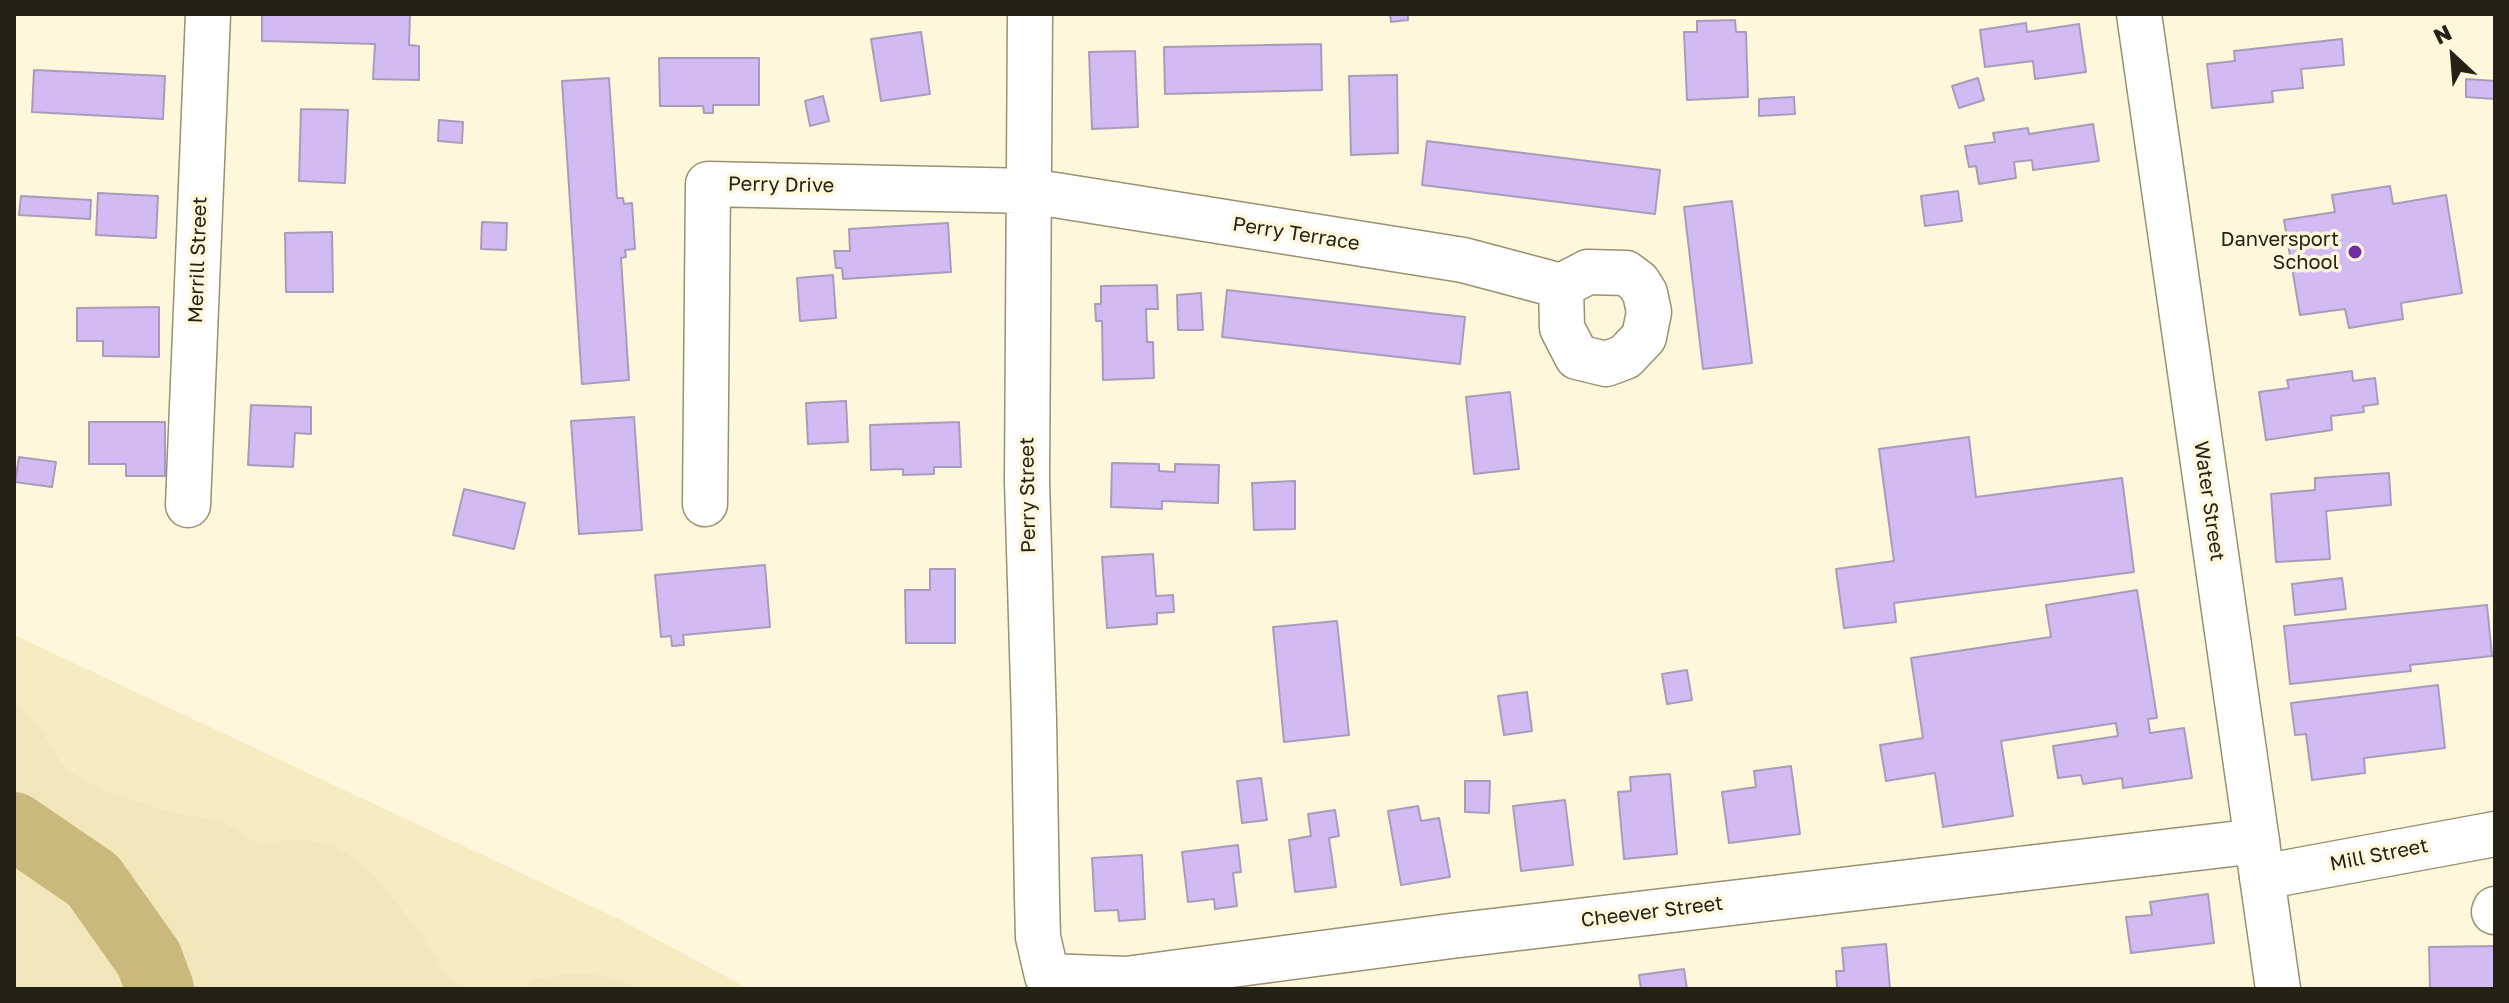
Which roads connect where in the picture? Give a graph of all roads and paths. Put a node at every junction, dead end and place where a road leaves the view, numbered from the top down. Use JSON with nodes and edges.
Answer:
{"nodes":[{"id":1,"x":208,"y":14,"type":"edge"},
{"id":2,"x":1030,"y":14,"type":"edge"},
{"id":3,"x":2139,"y":14,"type":"edge"},
{"id":4,"x":1030,"y":191,"type":"junction"},
{"id":5,"x":1561,"y":286,"type":"dead end"},
{"id":6,"x":705,"y":504,"type":"dead end"},
{"id":7,"x":188,"y":505,"type":"dead end"},
{"id":8,"x":2495,"y":834,"type":"edge"},
{"id":9,"x":2260,"y":859,"type":"junction"},
{"id":10,"x":1047,"y":976,"type":"joint"},
{"id":11,"x":2278,"y":989,"type":"edge"}],
"edges":[{"from":1,"to":7,"type":"street","name":"Merrill Street"},
{"from":2,"to":4,"type":"street","name":"Perry Street"},
{"from":3,"to":9,"type":"street","name":"Water Street"},
{"from":4,"to":5,"type":"street","name":"Perry Terrace"},
{"from":4,"to":6,"type":"street","name":"Perry Drive"},
{"from":4,"to":10,"type":"street","name":"Perry Street"},
{"from":8,"to":9,"type":"street","name":"Mill Street"},
{"from":9,"to":10,"type":"street","name":"Cheever Street"},
{"from":9,"to":11,"type":"street","name":"Water Street"}]}
